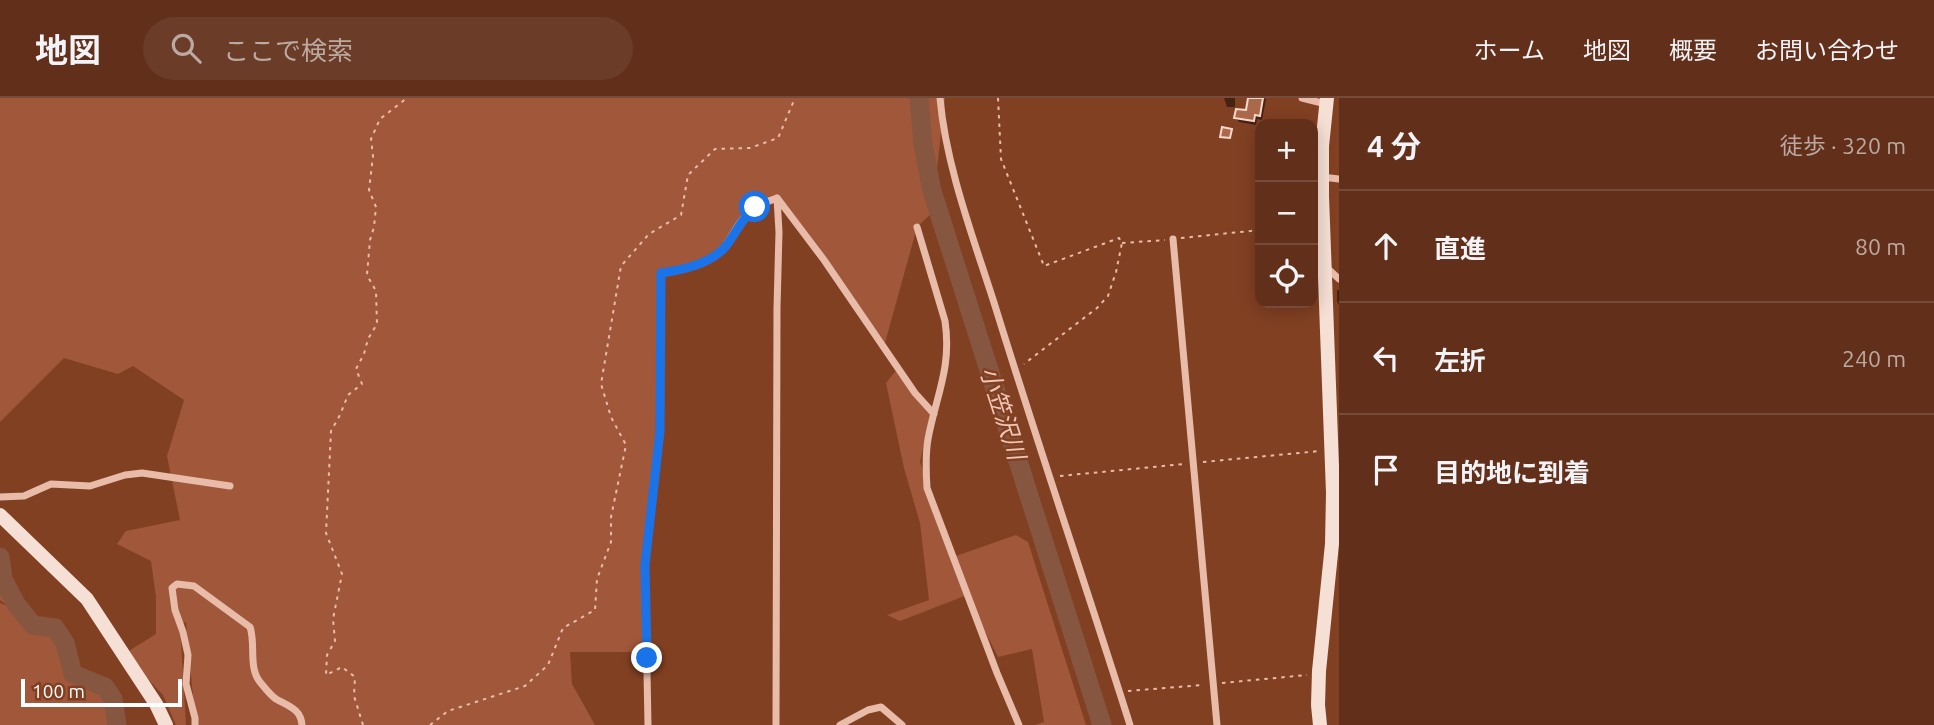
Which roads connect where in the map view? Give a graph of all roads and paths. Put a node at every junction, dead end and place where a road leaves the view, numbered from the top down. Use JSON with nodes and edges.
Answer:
{"nodes":[{"id":1,"x":407,"y":98,"type":"edge"},
{"id":2,"x":795,"y":98,"type":"edge"},
{"id":3,"x":940,"y":98,"type":"edge"},
{"id":4,"x":998,"y":98,"type":"edge"},
{"id":5,"x":1302,"y":98,"type":"edge"},
{"id":6,"x":1326,"y":101,"type":"edge"},
{"id":7,"x":1322,"y":177,"type":"junction"},
{"id":8,"x":1339,"y":179,"type":"edge"},
{"id":9,"x":777,"y":198,"type":"junction"},
{"id":10,"x":917,"y":227,"type":"dead end"},
{"id":11,"x":1255,"y":231,"type":"edge"},
{"id":12,"x":1173,"y":239,"type":"junction"},
{"id":13,"x":1122,"y":243,"type":"junction"},
{"id":14,"x":1324,"y":266,"type":"junction"},
{"id":15,"x":1339,"y":278,"type":"edge"},
{"id":16,"x":1016,"y":370,"type":"junction"},
{"id":17,"x":934,"y":414,"type":"junction"},
{"id":18,"x":230,"y":486,"type":"dead end"},
{"id":19,"x":0,"y":497,"type":"edge"},
{"id":20,"x":0,"y":515,"type":"edge"},
{"id":21,"x":166,"y":725,"type":"edge"},
{"id":22,"x":195,"y":725,"type":"edge"},
{"id":23,"x":302,"y":725,"type":"edge"},
{"id":24,"x":363,"y":725,"type":"edge"},
{"id":25,"x":430,"y":725,"type":"edge"},
{"id":26,"x":648,"y":725,"type":"edge"},
{"id":27,"x":776,"y":725,"type":"edge"},
{"id":28,"x":840,"y":725,"type":"edge"},
{"id":29,"x":902,"y":725,"type":"edge"},
{"id":30,"x":1019,"y":725,"type":"edge"},
{"id":31,"x":1130,"y":725,"type":"edge"},
{"id":32,"x":1217,"y":725,"type":"edge"},
{"id":33,"x":1320,"y":725,"type":"edge"}],
"edges":[{"from":1,"to":24,"type":"path"},
{"from":2,"to":25,"type":"path"},
{"from":3,"to":16,"type":"street"},
{"from":4,"to":13,"type":"path"},
{"from":5,"to":6,"type":"street"},
{"from":6,"to":7,"type":"street"},
{"from":7,"to":8,"type":"street"},
{"from":7,"to":14,"type":"street"},
{"from":9,"to":17,"type":"street"},
{"from":9,"to":26,"type":"street"},
{"from":9,"to":27,"type":"street"},
{"from":10,"to":17,"type":"street"},
{"from":11,"to":12,"type":"path"},
{"from":12,"to":13,"type":"path"},
{"from":12,"to":32,"type":"street"},
{"from":13,"to":16,"type":"path"},
{"from":14,"to":15,"type":"street"},
{"from":14,"to":33,"type":"street"},
{"from":16,"to":31,"type":"street"},
{"from":17,"to":30,"type":"street"},
{"from":18,"to":19,"type":"street"},
{"from":20,"to":21,"type":"street"},
{"from":22,"to":23,"type":"street"},
{"from":28,"to":29,"type":"street"}]}
